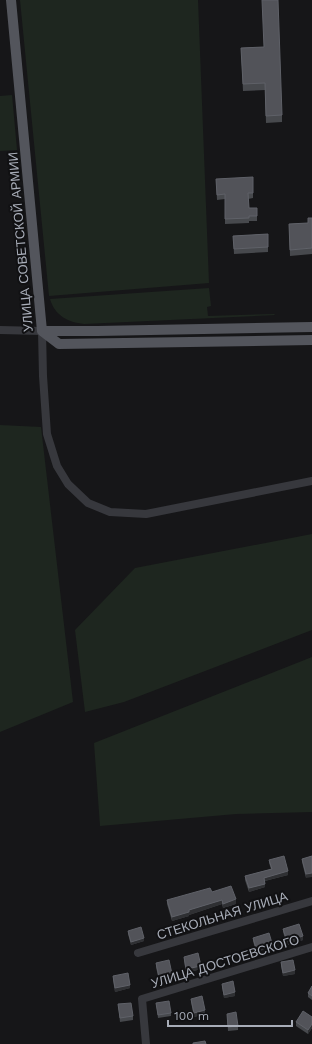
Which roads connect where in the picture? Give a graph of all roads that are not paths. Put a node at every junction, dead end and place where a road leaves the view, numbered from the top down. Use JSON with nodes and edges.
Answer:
{"nodes":[{"id":1,"x":11,"y":0,"type":"edge"},
{"id":2,"x":312,"y":327,"type":"edge"},
{"id":3,"x":0,"y":330,"type":"edge"},
{"id":4,"x":42,"y":331,"type":"junction"},
{"id":5,"x":312,"y":340,"type":"edge"},
{"id":6,"x":312,"y":481,"type":"edge"},
{"id":7,"x":312,"y":900,"type":"edge"},
{"id":8,"x":312,"y":947,"type":"edge"},
{"id":9,"x":138,"y":953,"type":"dead end"},
{"id":10,"x":146,"y":1044,"type":"edge"}],
"edges":[{"from":1,"to":4,"type":"main road","name":"УЛИЦА СОВЕТСКОЙ АРМИИ"},
{"from":2,"to":4,"type":"main road"},
{"from":3,"to":4,"type":"street"},
{"from":4,"to":5,"type":"main road"},
{"from":4,"to":6,"type":"street","name":"УЛИЦА СОВЕТСКОЙ АРМИИ"},
{"from":7,"to":9,"type":"street","name":"СТЕКОЛЬНАЯ УЛИЦА"},
{"from":8,"to":10,"type":"street","name":"УЛИЦА ДОСТОЕВСКОГО"}]}
